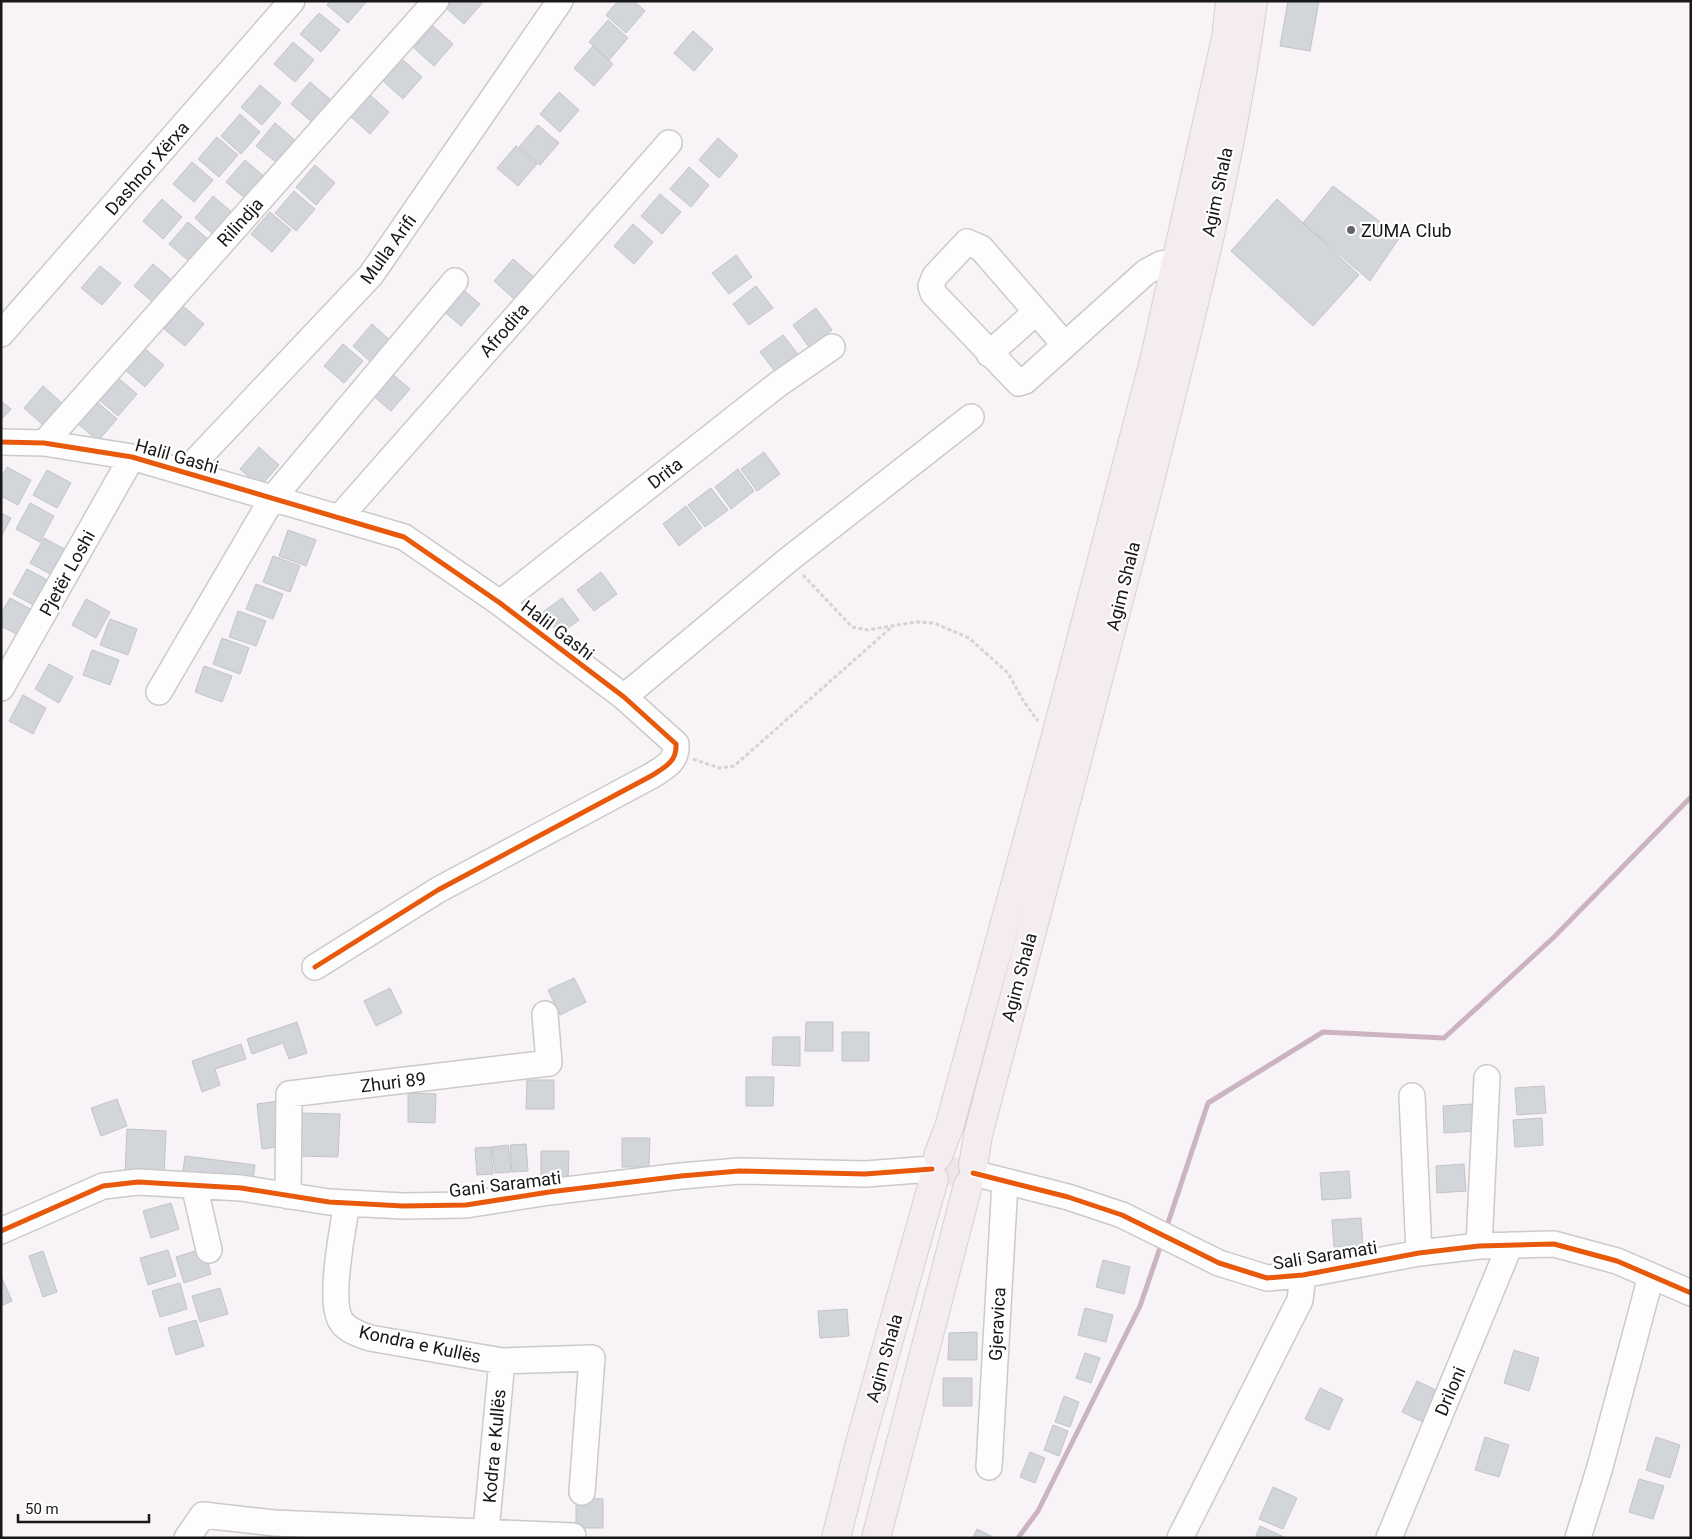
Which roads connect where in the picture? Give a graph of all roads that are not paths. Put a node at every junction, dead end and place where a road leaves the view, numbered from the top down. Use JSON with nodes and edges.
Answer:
{"nodes":[{"id":1,"x":292,"y":1,"type":"edge"},
{"id":2,"x":436,"y":1,"type":"edge"},
{"id":3,"x":560,"y":1,"type":"edge"},
{"id":4,"x":1230,"y":1,"type":"edge"},
{"id":5,"x":1253,"y":1,"type":"edge"},
{"id":6,"x":669,"y":143,"type":"dead end"},
{"id":7,"x":1176,"y":262,"type":"junction"},
{"id":8,"x":455,"y":281,"type":"dead end"},
{"id":9,"x":1036,"y":312,"type":"junction"},
{"id":10,"x":1,"y":334,"type":"edge"},
{"id":11,"x":1065,"y":345,"type":"junction"},
{"id":12,"x":832,"y":347,"type":"dead end"},
{"id":13,"x":989,"y":354,"type":"junction"},
{"id":14,"x":971,"y":417,"type":"dead end"},
{"id":15,"x":1,"y":442,"type":"edge"},
{"id":16,"x":44,"y":443,"type":"junction"},
{"id":17,"x":132,"y":457,"type":"junction"},
{"id":18,"x":185,"y":472,"type":"junction"},
{"id":19,"x":272,"y":499,"type":"junction"},
{"id":20,"x":339,"y":518,"type":"junction"},
{"id":21,"x":500,"y":602,"type":"junction"},
{"id":22,"x":1,"y":688,"type":"edge"},
{"id":23,"x":159,"y":692,"type":"dead end"},
{"id":24,"x":624,"y":697,"type":"junction"},
{"id":25,"x":315,"y":967,"type":"dead end"},
{"id":26,"x":545,"y":1014,"type":"dead end"},
{"id":27,"x":1487,"y":1078,"type":"dead end"},
{"id":28,"x":1412,"y":1096,"type":"dead end"},
{"id":29,"x":935,"y":1168,"type":"junction"},
{"id":30,"x":971,"y":1174,"type":"junction"},
{"id":31,"x":1004,"y":1182,"type":"junction"},
{"id":32,"x":194,"y":1185,"type":"junction"},
{"id":33,"x":288,"y":1196,"type":"junction"},
{"id":34,"x":347,"y":1203,"type":"junction"},
{"id":35,"x":1,"y":1231,"type":"edge"},
{"id":36,"x":1510,"y":1245,"type":"junction"},
{"id":37,"x":1480,"y":1246,"type":"junction"},
{"id":38,"x":209,"y":1250,"type":"dead end"},
{"id":39,"x":1420,"y":1253,"type":"junction"},
{"id":40,"x":1303,"y":1275,"type":"junction"},
{"id":41,"x":1651,"y":1276,"type":"junction"},
{"id":42,"x":1691,"y":1293,"type":"edge"},
{"id":43,"x":502,"y":1361,"type":"junction"},
{"id":44,"x":988,"y":1467,"type":"dead end"},
{"id":45,"x":582,"y":1492,"type":"dead end"},
{"id":46,"x":486,"y":1531,"type":"junction"},
{"id":47,"x":573,"y":1536,"type":"dead end"},
{"id":48,"x":187,"y":1538,"type":"edge"},
{"id":49,"x":836,"y":1538,"type":"edge"},
{"id":50,"x":876,"y":1538,"type":"edge"},
{"id":51,"x":1180,"y":1538,"type":"edge"},
{"id":52,"x":1389,"y":1538,"type":"edge"},
{"id":53,"x":1578,"y":1538,"type":"edge"}],
"edges":[{"from":1,"to":10,"type":"street","name":"Dashnor Xërxa"},
{"from":2,"to":16,"type":"street","name":"Rilindja"},
{"from":3,"to":18,"type":"street","name":"Mulla Arifi"},
{"from":4,"to":7,"type":"main road","name":"Agim Shala"},
{"from":5,"to":30,"type":"main road","name":"Agim Shala"},
{"from":6,"to":20,"type":"street","name":"Afrodita"},
{"from":7,"to":11,"type":"street"},
{"from":7,"to":29,"type":"main road","name":"Agim Shala"},
{"from":8,"to":19,"type":"street"},
{"from":9,"to":11,"type":"street"},
{"from":9,"to":13,"type":"street"},
{"from":9,"to":13,"type":"street"},
{"from":11,"to":13,"type":"street"},
{"from":12,"to":21,"type":"street","name":"Drita"},
{"from":14,"to":24,"type":"street"},
{"from":15,"to":16,"type":"street","name":"Halil Gashi"},
{"from":16,"to":17,"type":"street","name":"Halil Gashi"},
{"from":17,"to":18,"type":"street","name":"Halil Gashi"},
{"from":17,"to":22,"type":"street","name":"Pjetër Loshi"},
{"from":18,"to":19,"type":"street","name":"Halil Gashi"},
{"from":19,"to":20,"type":"street","name":"Halil Gashi"},
{"from":19,"to":23,"type":"street"},
{"from":20,"to":21,"type":"street","name":"Halil Gashi"},
{"from":21,"to":24,"type":"street","name":"Halil Gashi"},
{"from":24,"to":25,"type":"street","name":"Halil Gashi"},
{"from":26,"to":33,"type":"street","name":"Zhuri 89"},
{"from":27,"to":37,"type":"street"},
{"from":28,"to":39,"type":"street"},
{"from":29,"to":30,"type":"main road"},
{"from":29,"to":34,"type":"street","name":"Gani Saramati"},
{"from":29,"to":49,"type":"main road","name":"Agim Shala"},
{"from":30,"to":31,"type":"street","name":"Sali Saramati"},
{"from":30,"to":50,"type":"main road","name":"Agim Shala"},
{"from":31,"to":40,"type":"street","name":"Sali Saramati"},
{"from":31,"to":44,"type":"street","name":"Gjeravica"},
{"from":32,"to":33,"type":"street","name":"Gani Saramati"},
{"from":32,"to":35,"type":"street","name":"Gani Saramati"},
{"from":32,"to":38,"type":"street"},
{"from":33,"to":34,"type":"street","name":"Gani Saramati"},
{"from":34,"to":43,"type":"street","name":"Kondra e Kullës"},
{"from":36,"to":37,"type":"street","name":"Sali Saramati"},
{"from":36,"to":41,"type":"street","name":"Sali Saramati"},
{"from":36,"to":52,"type":"street","name":"Driloni"},
{"from":37,"to":39,"type":"street","name":"Sali Saramati"},
{"from":39,"to":40,"type":"street","name":"Sali Saramati"},
{"from":40,"to":51,"type":"street","name":"Sali Saramati"},
{"from":41,"to":42,"type":"street","name":"Sali Saramati"},
{"from":41,"to":53,"type":"street"},
{"from":43,"to":45,"type":"street","name":"Kondra e Kullës"},
{"from":43,"to":46,"type":"street","name":"Kodra e Kullës"},
{"from":46,"to":47,"type":"street"},
{"from":46,"to":48,"type":"street"}]}
